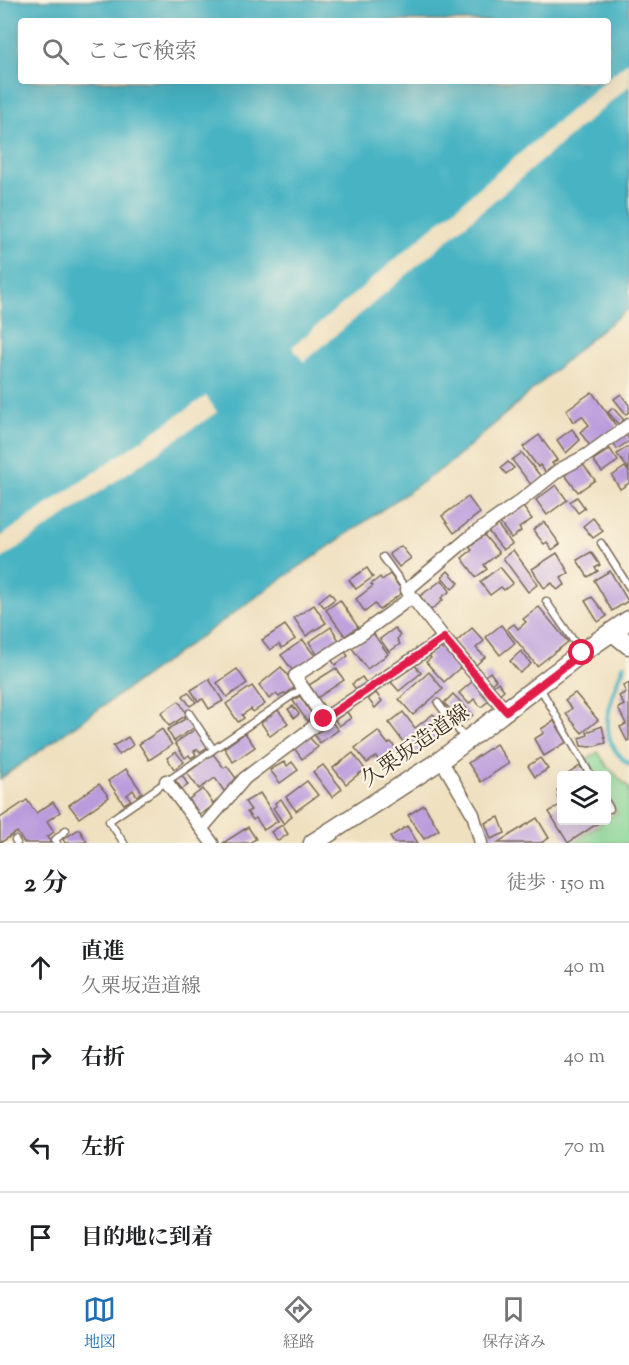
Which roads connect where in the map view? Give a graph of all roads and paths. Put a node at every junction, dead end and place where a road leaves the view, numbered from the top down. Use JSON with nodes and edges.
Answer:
{"nodes":[{"id":1,"x":629,"y":425,"type":"edge"},
{"id":2,"x":601,"y":543,"type":"dead end"},
{"id":3,"x":383,"y":557,"type":"dead end"},
{"id":4,"x":629,"y":587,"type":"edge"},
{"id":5,"x":409,"y":594,"type":"junction"},
{"id":6,"x":546,"y":601,"type":"dead end"},
{"id":7,"x":629,"y":620,"type":"edge"},
{"id":8,"x":613,"y":632,"type":"junction"},
{"id":9,"x":444,"y":638,"type":"junction"},
{"id":10,"x":629,"y":645,"type":"edge"},
{"id":11,"x":582,"y":653,"type":"junction"},
{"id":12,"x":539,"y":686,"type":"junction"},
{"id":13,"x":303,"y":688,"type":"junction"},
{"id":14,"x":438,"y":703,"type":"dead end"},
{"id":15,"x":506,"y":711,"type":"junction"},
{"id":16,"x":189,"y":713,"type":"dead end"},
{"id":17,"x":324,"y":719,"type":"junction"},
{"id":18,"x":467,"y":741,"type":"junction"},
{"id":19,"x":213,"y":749,"type":"junction"},
{"id":20,"x":441,"y":760,"type":"junction"},
{"id":21,"x":588,"y":771,"type":"edge"},
{"id":22,"x":166,"y":780,"type":"junction"},
{"id":23,"x":202,"y":828,"type":"junction"},
{"id":24,"x":66,"y":830,"type":"dead end"},
{"id":25,"x":316,"y":842,"type":"edge"},
{"id":26,"x":57,"y":843,"type":"edge"},
{"id":27,"x":124,"y":843,"type":"edge"},
{"id":28,"x":212,"y":843,"type":"edge"},
{"id":29,"x":481,"y":843,"type":"edge"}],
"edges":[{"from":1,"to":5,"type":"street"},
{"from":2,"to":4,"type":"lane"},
{"from":3,"to":5,"type":"lane"},
{"from":5,"to":9,"type":"street"},
{"from":5,"to":13,"type":"street"},
{"from":6,"to":11,"type":"lane"},
{"from":7,"to":8,"type":"main road","name":"久栗坂造道線"},
{"from":8,"to":10,"type":"main road"},
{"from":8,"to":11,"type":"main road","name":"久栗坂造道線"},
{"from":9,"to":15,"type":"street"},
{"from":9,"to":17,"type":"street"},
{"from":11,"to":12,"type":"main road","name":"久栗坂造道線"},
{"from":12,"to":15,"type":"main road","name":"久栗坂造道線"},
{"from":12,"to":21,"type":"lane"},
{"from":13,"to":17,"type":"street"},
{"from":13,"to":19,"type":"lane"},
{"from":14,"to":18,"type":"lane"},
{"from":15,"to":18,"type":"main road","name":"久栗坂造道線"},
{"from":16,"to":19,"type":"lane"},
{"from":17,"to":23,"type":"street"},
{"from":18,"to":20,"type":"main road","name":"久栗坂造道線"},
{"from":19,"to":22,"type":"lane"},
{"from":20,"to":25,"type":"main road","name":"久栗坂造道線"},
{"from":20,"to":29,"type":"street"},
{"from":22,"to":23,"type":"street"},
{"from":22,"to":27,"type":"lane"},
{"from":23,"to":28,"type":"street"},
{"from":24,"to":26,"type":"lane"}]}
